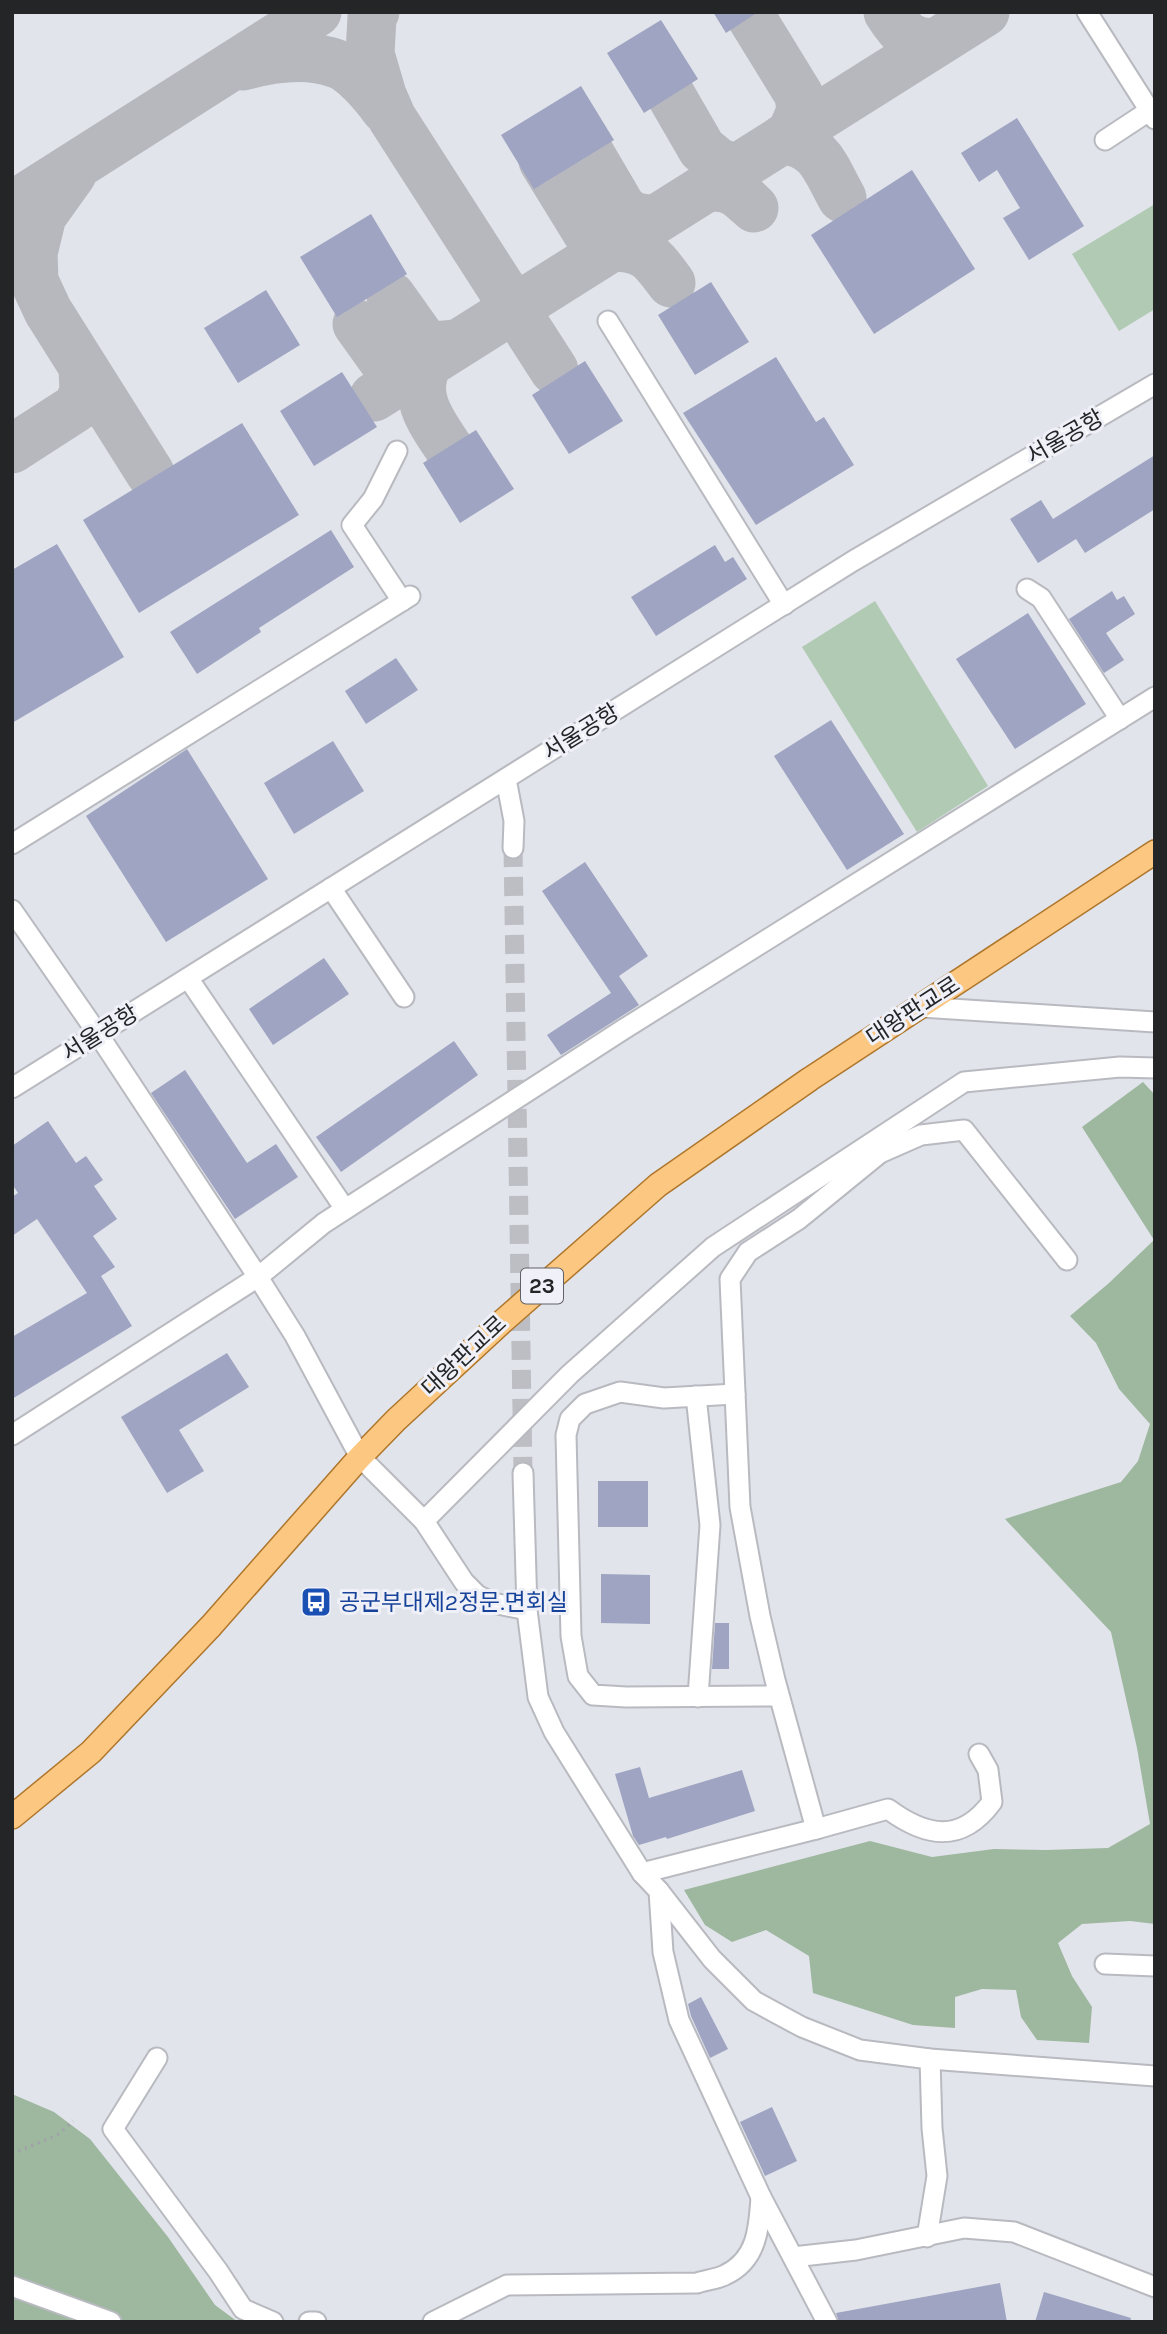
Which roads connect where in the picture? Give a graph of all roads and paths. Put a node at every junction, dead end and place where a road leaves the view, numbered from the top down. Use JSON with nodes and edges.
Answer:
{"nodes":[{"id":1,"x":1087,"y":12,"type":"edge"},
{"id":2,"x":1153,"y":112,"type":"edge"},
{"id":3,"x":1105,"y":140,"type":"dead end"},
{"id":4,"x":608,"y":321,"type":"dead end"},
{"id":5,"x":1155,"y":384,"type":"edge"},
{"id":6,"x":397,"y":451,"type":"dead end"},
{"id":7,"x":1027,"y":590,"type":"dead end"},
{"id":8,"x":784,"y":605,"type":"junction"},
{"id":9,"x":1155,"y":697,"type":"edge"},
{"id":10,"x":1121,"y":719,"type":"junction"},
{"id":11,"x":506,"y":779,"type":"junction"},
{"id":12,"x":12,"y":844,"type":"edge"},
{"id":13,"x":513,"y":848,"type":"tunnel mouth"},
{"id":14,"x":1155,"y":852,"type":"edge"},
{"id":15,"x":331,"y":888,"type":"junction"},
{"id":16,"x":12,"y":910,"type":"edge"},
{"id":17,"x":188,"y":978,"type":"junction"},
{"id":18,"x":404,"y":997,"type":"dead end"},
{"id":19,"x":920,"y":1007,"type":"junction"},
{"id":20,"x":1155,"y":1023,"type":"edge"},
{"id":21,"x":98,"y":1034,"type":"junction"},
{"id":22,"x":1155,"y":1068,"type":"edge"},
{"id":23,"x":12,"y":1088,"type":"edge"},
{"id":24,"x":345,"y":1209,"type":"junction"},
{"id":25,"x":1067,"y":1260,"type":"dead end"},
{"id":26,"x":258,"y":1277,"type":"junction"},
{"id":27,"x":735,"y":1394,"type":"junction"},
{"id":28,"x":696,"y":1396,"type":"junction"},
{"id":29,"x":13,"y":1432,"type":"edge"},
{"id":30,"x":360,"y":1457,"type":"junction"},
{"id":31,"x":523,"y":1473,"type":"tunnel mouth"},
{"id":32,"x":424,"y":1521,"type":"junction"},
{"id":33,"x":527,"y":1610,"type":"junction"},
{"id":34,"x":779,"y":1696,"type":"junction"},
{"id":35,"x":698,"y":1697,"type":"junction"},
{"id":36,"x":979,"y":1754,"type":"dead end"},
{"id":37,"x":12,"y":1817,"type":"edge"},
{"id":38,"x":816,"y":1829,"type":"junction"},
{"id":39,"x":642,"y":1873,"type":"junction"},
{"id":40,"x":659,"y":1891,"type":"junction"},
{"id":41,"x":1105,"y":1964,"type":"dead end"},
{"id":42,"x":1155,"y":1966,"type":"edge"},
{"id":43,"x":157,"y":2058,"type":"dead end"},
{"id":44,"x":930,"y":2059,"type":"junction"},
{"id":45,"x":1155,"y":2076,"type":"edge"},
{"id":46,"x":73,"y":2121,"type":"dead end"},
{"id":47,"x":12,"y":2154,"type":"edge"},
{"id":48,"x":761,"y":2197,"type":"junction"},
{"id":49,"x":927,"y":2237,"type":"junction"},
{"id":50,"x":793,"y":2257,"type":"junction"},
{"id":51,"x":12,"y":2286,"type":"edge"},
{"id":52,"x":1155,"y":2287,"type":"edge"},
{"id":53,"x":111,"y":2322,"type":"edge"},
{"id":54,"x":273,"y":2322,"type":"edge"},
{"id":55,"x":309,"y":2322,"type":"edge"},
{"id":56,"x":316,"y":2322,"type":"edge"},
{"id":57,"x":433,"y":2322,"type":"edge"},
{"id":58,"x":827,"y":2322,"type":"edge"}],
"edges":[{"from":1,"to":2,"type":"street"},
{"from":2,"to":3,"type":"street"},
{"from":4,"to":8,"type":"street"},
{"from":5,"to":8,"type":"street","name":"서울공항"},
{"from":6,"to":12,"type":"street"},
{"from":7,"to":10,"type":"street"},
{"from":8,"to":11,"type":"street","name":"서울공항"},
{"from":9,"to":10,"type":"street"},
{"from":10,"to":24,"type":"street"},
{"from":11,"to":13,"type":"street"},
{"from":11,"to":15,"type":"street","name":"서울공항"},
{"from":14,"to":19,"type":"main road","name":"대왕판교로","number":"23"},
{"from":15,"to":17,"type":"street","name":"서울공항"},
{"from":15,"to":18,"type":"street"},
{"from":16,"to":21,"type":"street"},
{"from":17,"to":21,"type":"street","name":"서울공항"},
{"from":17,"to":24,"type":"street"},
{"from":19,"to":20,"type":"street"},
{"from":19,"to":30,"type":"main road","name":"대왕판교로","number":"23"},
{"from":21,"to":23,"type":"street","name":"서울공항"},
{"from":21,"to":26,"type":"street"},
{"from":22,"to":32,"type":"street"},
{"from":24,"to":26,"type":"street"},
{"from":25,"to":27,"type":"street"},
{"from":26,"to":29,"type":"street"},
{"from":26,"to":30,"type":"street"},
{"from":27,"to":28,"type":"street"},
{"from":27,"to":34,"type":"street"},
{"from":28,"to":35,"type":"street"},
{"from":28,"to":35,"type":"street"},
{"from":30,"to":32,"type":"street"},
{"from":30,"to":37,"type":"main road","name":"대왕판교로","number":"23"},
{"from":31,"to":33,"type":"street"},
{"from":32,"to":33,"type":"street"},
{"from":33,"to":39,"type":"street"},
{"from":34,"to":35,"type":"street"},
{"from":34,"to":38,"type":"street"},
{"from":36,"to":38,"type":"street"},
{"from":38,"to":39,"type":"street"},
{"from":39,"to":40,"type":"street"},
{"from":40,"to":44,"type":"street"},
{"from":40,"to":48,"type":"street"},
{"from":41,"to":42,"type":"street"},
{"from":43,"to":54,"type":"street"},
{"from":44,"to":45,"type":"street"},
{"from":44,"to":49,"type":"street"},
{"from":46,"to":47,"type":"path"},
{"from":48,"to":50,"type":"street"},
{"from":48,"to":57,"type":"street"},
{"from":49,"to":50,"type":"street"},
{"from":49,"to":52,"type":"street"},
{"from":50,"to":58,"type":"street"},
{"from":51,"to":53,"type":"street"},
{"from":55,"to":56,"type":"street"}]}
